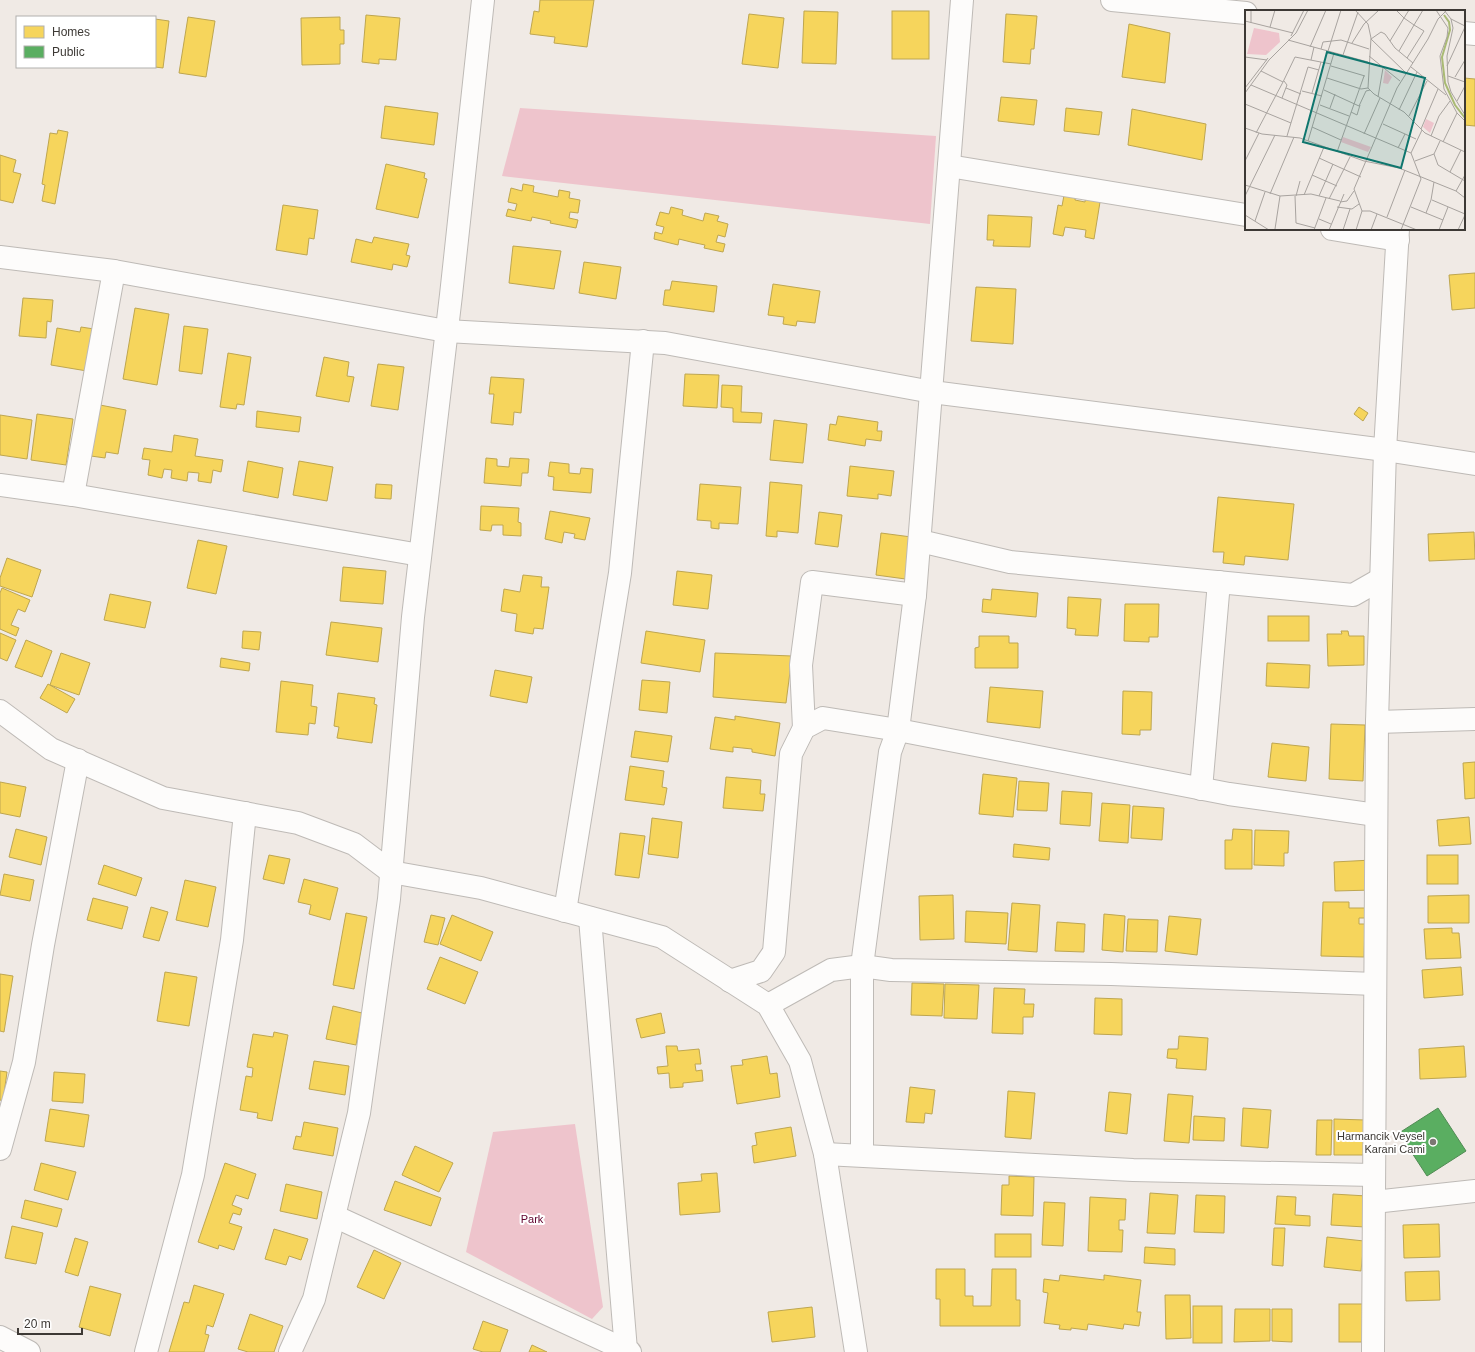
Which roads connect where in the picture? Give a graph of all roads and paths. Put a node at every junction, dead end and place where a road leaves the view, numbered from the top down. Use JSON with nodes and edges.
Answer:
{"nodes":[{"id":1,"x":483,"y":0,"type":"edge"},
{"id":2,"x":962,"y":0,"type":"edge"},
{"id":3,"x":1112,"y":0,"type":"edge"},
{"id":4,"x":1166,"y":3,"type":"edge"},
{"id":5,"x":1245,"y":13,"type":"edge"},
{"id":6,"x":1465,"y":33,"type":"edge"},
{"id":7,"x":1475,"y":34,"type":"edge"},
{"id":8,"x":949,"y":166,"type":"junction"},
{"id":9,"x":1245,"y":215,"type":"edge"},
{"id":10,"x":1345,"y":230,"type":"edge"},
{"id":11,"x":1398,"y":234,"type":"edge"},
{"id":12,"x":0,"y":257,"type":"edge"},
{"id":13,"x":114,"y":271,"type":"junction"},
{"id":14,"x":446,"y":331,"type":"junction"},
{"id":15,"x":643,"y":341,"type":"junction"},
{"id":16,"x":932,"y":392,"type":"junction"},
{"id":17,"x":1385,"y":450,"type":"junction"},
{"id":18,"x":1475,"y":464,"type":"edge"},
{"id":19,"x":0,"y":485,"type":"edge"},
{"id":20,"x":73,"y":495,"type":"junction"},
{"id":21,"x":920,"y":541,"type":"junction"},
{"id":22,"x":420,"y":555,"type":"junction"},
{"id":23,"x":1381,"y":579,"type":"junction"},
{"id":24,"x":1219,"y":582,"type":"junction"},
{"id":25,"x":915,"y":595,"type":"junction"},
{"id":26,"x":0,"y":711,"type":"edge"},
{"id":27,"x":1475,"y":719,"type":"edge"},
{"id":28,"x":1377,"y":722,"type":"junction"},
{"id":29,"x":804,"y":728,"type":"junction"},
{"id":30,"x":898,"y":730,"type":"junction"},
{"id":31,"x":78,"y":760,"type":"junction"},
{"id":32,"x":1201,"y":789,"type":"junction"},
{"id":33,"x":245,"y":813,"type":"junction"},
{"id":34,"x":1376,"y":815,"type":"junction"},
{"id":35,"x":391,"y":872,"type":"junction"},
{"id":36,"x":565,"y":911,"type":"junction"},
{"id":37,"x":590,"y":918,"type":"junction"},
{"id":38,"x":862,"y":966,"type":"junction"},
{"id":39,"x":730,"y":981,"type":"junction"},
{"id":40,"x":1375,"y":984,"type":"junction"},
{"id":41,"x":768,"y":1005,"type":"junction"},
{"id":42,"x":0,"y":1149,"type":"edge"},
{"id":43,"x":825,"y":1154,"type":"junction"},
{"id":44,"x":862,"y":1155,"type":"junction"},
{"id":45,"x":1373,"y":1175,"type":"junction"},
{"id":46,"x":1475,"y":1191,"type":"edge"},
{"id":47,"x":1374,"y":1202,"type":"junction"},
{"id":48,"x":334,"y":1216,"type":"junction"},
{"id":49,"x":0,"y":1337,"type":"edge"},
{"id":50,"x":628,"y":1351,"type":"edge"},
{"id":51,"x":29,"y":1352,"type":"edge"},
{"id":52,"x":146,"y":1352,"type":"edge"},
{"id":53,"x":290,"y":1352,"type":"edge"},
{"id":54,"x":856,"y":1352,"type":"edge"},
{"id":55,"x":1373,"y":1352,"type":"edge"}],
"edges":[{"from":1,"to":14,"type":"street"},
{"from":2,"to":8,"type":"street"},
{"from":3,"to":4,"type":"street"},
{"from":4,"to":5,"type":"street"},
{"from":6,"to":7,"type":"street"},
{"from":8,"to":9,"type":"street"},
{"from":8,"to":16,"type":"street"},
{"from":10,"to":11,"type":"street"},
{"from":11,"to":17,"type":"street"},
{"from":12,"to":13,"type":"street"},
{"from":13,"to":14,"type":"street"},
{"from":13,"to":20,"type":"street"},
{"from":14,"to":15,"type":"street"},
{"from":14,"to":22,"type":"street"},
{"from":15,"to":16,"type":"street"},
{"from":15,"to":36,"type":"street"},
{"from":16,"to":17,"type":"street"},
{"from":16,"to":21,"type":"street"},
{"from":17,"to":18,"type":"street"},
{"from":17,"to":23,"type":"street"},
{"from":19,"to":20,"type":"street"},
{"from":20,"to":22,"type":"street"},
{"from":21,"to":24,"type":"street"},
{"from":21,"to":25,"type":"street"},
{"from":22,"to":35,"type":"street"},
{"from":23,"to":24,"type":"street"},
{"from":23,"to":28,"type":"street"},
{"from":24,"to":32,"type":"street"},
{"from":25,"to":29,"type":"street"},
{"from":25,"to":30,"type":"street"},
{"from":26,"to":31,"type":"street"},
{"from":27,"to":28,"type":"street"},
{"from":28,"to":34,"type":"street"},
{"from":29,"to":30,"type":"street"},
{"from":29,"to":39,"type":"street"},
{"from":30,"to":32,"type":"street"},
{"from":30,"to":38,"type":"street"},
{"from":31,"to":33,"type":"street"},
{"from":31,"to":42,"type":"street"},
{"from":32,"to":34,"type":"street"},
{"from":33,"to":35,"type":"street"},
{"from":33,"to":52,"type":"street"},
{"from":34,"to":40,"type":"street"},
{"from":35,"to":36,"type":"street"},
{"from":35,"to":48,"type":"street"},
{"from":36,"to":37,"type":"street"},
{"from":37,"to":39,"type":"street"},
{"from":37,"to":50,"type":"street"},
{"from":38,"to":40,"type":"street"},
{"from":38,"to":41,"type":"street"},
{"from":38,"to":44,"type":"street"},
{"from":39,"to":41,"type":"street"},
{"from":40,"to":45,"type":"street"},
{"from":41,"to":43,"type":"street"},
{"from":43,"to":44,"type":"street"},
{"from":43,"to":54,"type":"street"},
{"from":44,"to":45,"type":"street"},
{"from":45,"to":47,"type":"street"},
{"from":46,"to":47,"type":"street"},
{"from":47,"to":55,"type":"street"},
{"from":48,"to":50,"type":"street"},
{"from":48,"to":53,"type":"street"},
{"from":49,"to":51,"type":"street"}]}
